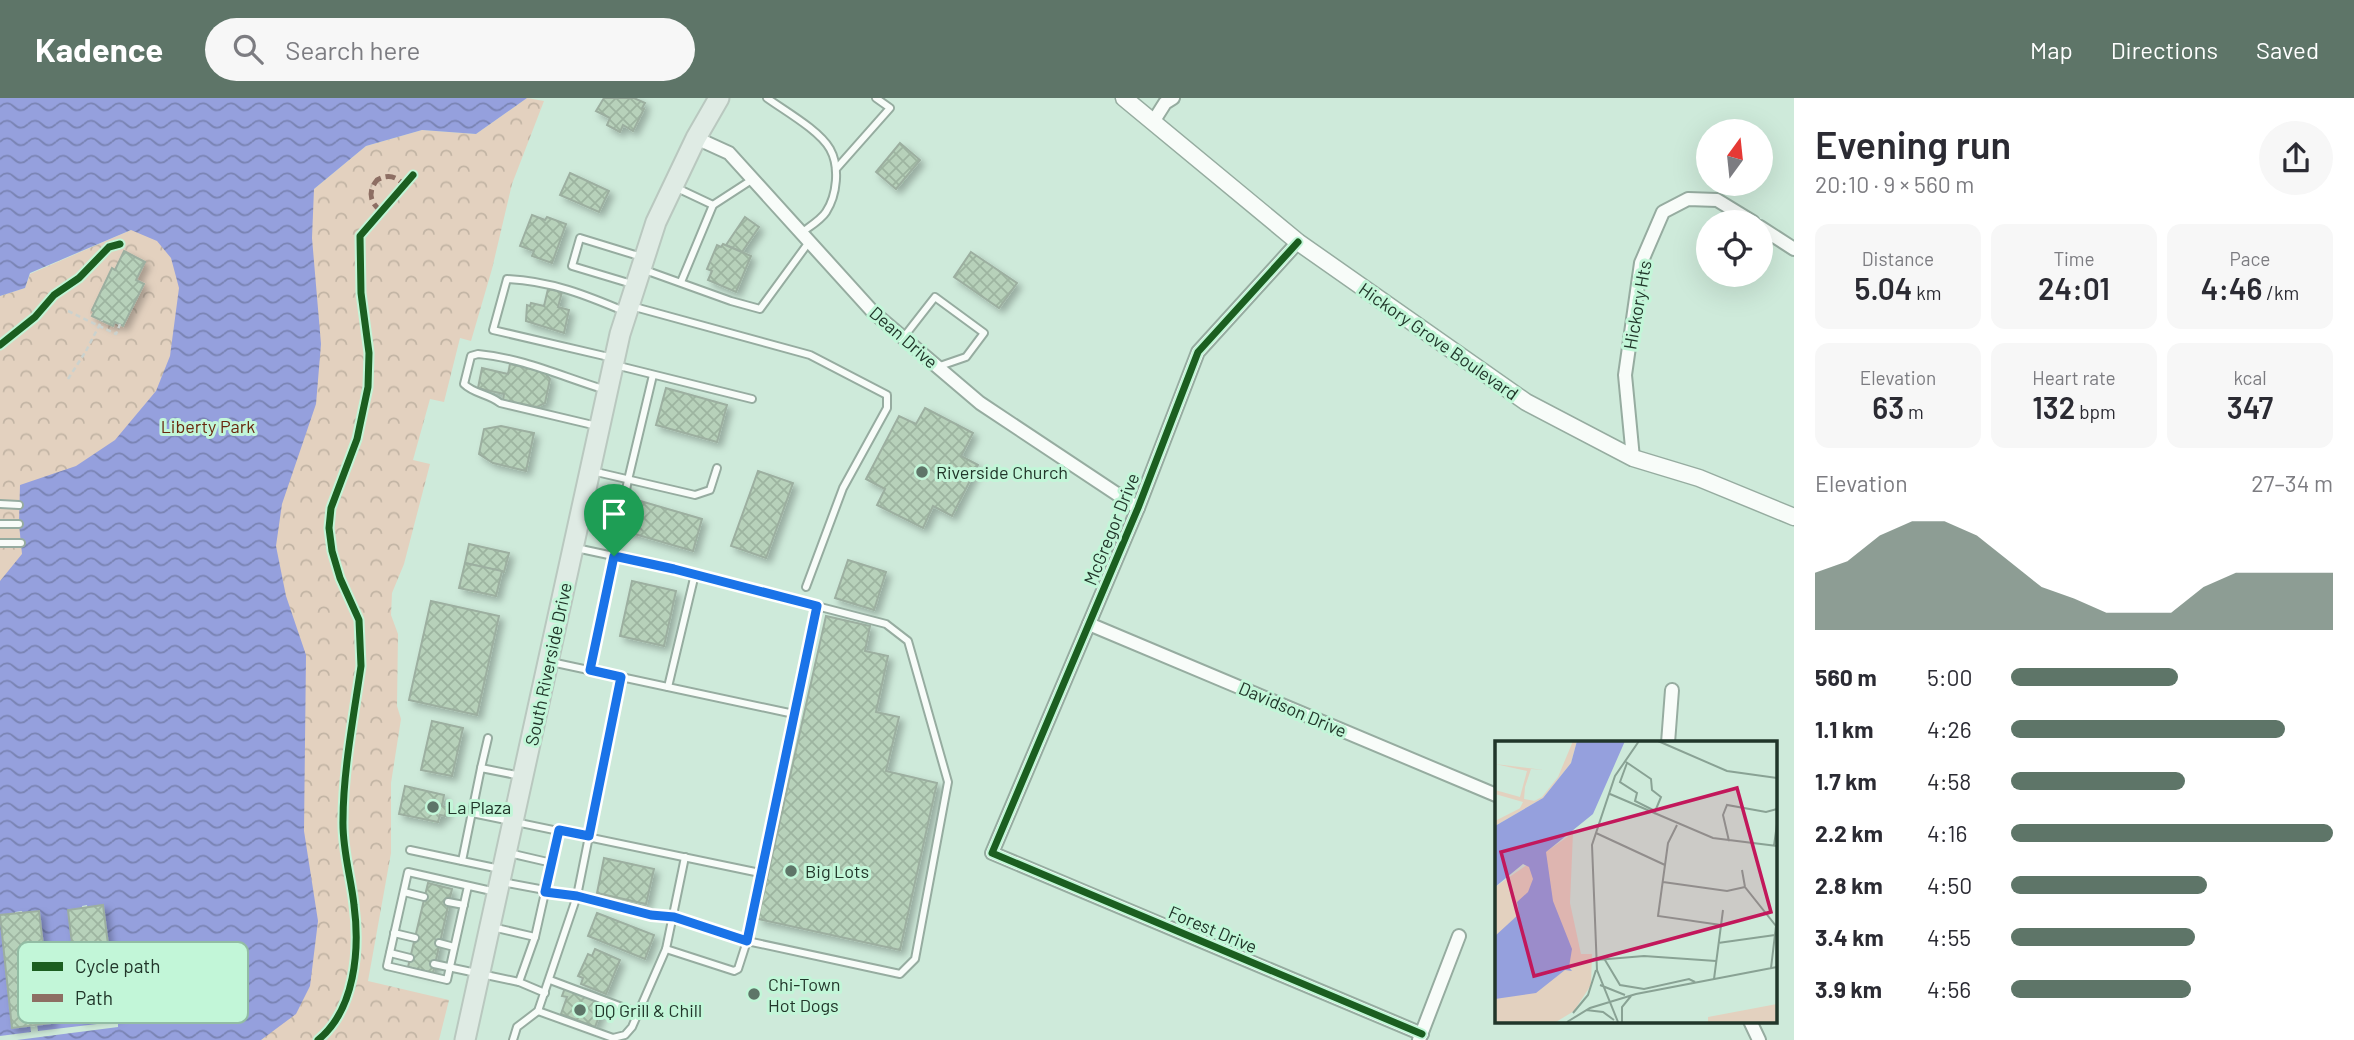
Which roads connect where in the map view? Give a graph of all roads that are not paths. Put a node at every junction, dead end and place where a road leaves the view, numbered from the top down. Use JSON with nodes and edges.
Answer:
{"nodes":[{"id":1,"x":719,"y":98,"type":"edge"},
{"id":2,"x":767,"y":98,"type":"edge"},
{"id":3,"x":876,"y":98,"type":"edge"},
{"id":4,"x":1124,"y":98,"type":"edge"},
{"id":5,"x":1164,"y":100,"type":"edge"},
{"id":6,"x":1153,"y":122,"type":"junction"},
{"id":7,"x":696,"y":138,"type":"junction"},
{"id":8,"x":836,"y":169,"type":"junction"},
{"id":9,"x":753,"y":179,"type":"junction"},
{"id":10,"x":673,"y":186,"type":"junction"},
{"id":11,"x":713,"y":205,"type":"junction"},
{"id":12,"x":1733,"y":210,"type":"edge"},
{"id":13,"x":1773,"y":235,"type":"edge"},
{"id":14,"x":805,"y":237,"type":"junction"},
{"id":15,"x":1298,"y":242,"type":"junction"},
{"id":16,"x":1794,"y":249,"type":"edge"},
{"id":17,"x":640,"y":270,"type":"junction"},
{"id":18,"x":681,"y":282,"type":"junction"},
{"id":19,"x":628,"y":309,"type":"junction"},
{"id":20,"x":903,"y":338,"type":"junction"},
{"id":21,"x":614,"y":362,"type":"junction"},
{"id":22,"x":937,"y":366,"type":"junction"},
{"id":23,"x":653,"y":375,"type":"junction"},
{"id":24,"x":608,"y":391,"type":"junction"},
{"id":25,"x":752,"y":399,"type":"dead end"},
{"id":26,"x":600,"y":427,"type":"junction"},
{"id":27,"x":1633,"y":458,"type":"junction"},
{"id":28,"x":717,"y":468,"type":"dead end"},
{"id":29,"x":590,"y":471,"type":"junction"},
{"id":30,"x":628,"y":480,"type":"junction"},
{"id":31,"x":0,"y":504,"type":"edge"},
{"id":32,"x":19,"y":505,"type":"dead end"},
{"id":33,"x":1138,"y":508,"type":"junction"},
{"id":34,"x":1794,"y":517,"type":"edge"},
{"id":35,"x":0,"y":524,"type":"edge"},
{"id":36,"x":19,"y":524,"type":"dead end"},
{"id":37,"x":0,"y":542,"type":"edge"},
{"id":38,"x":21,"y":543,"type":"dead end"},
{"id":39,"x":574,"y":547,"type":"junction"},
{"id":40,"x":614,"y":556,"type":"junction"},
{"id":41,"x":695,"y":574,"type":"junction"},
{"id":42,"x":806,"y":587,"type":"dead end"},
{"id":43,"x":817,"y":606,"type":"junction"},
{"id":44,"x":1089,"y":624,"type":"junction"},
{"id":45,"x":549,"y":661,"type":"junction"},
{"id":46,"x":590,"y":670,"type":"junction"},
{"id":47,"x":621,"y":677,"type":"junction"},
{"id":48,"x":668,"y":687,"type":"junction"},
{"id":49,"x":1672,"y":690,"type":"dead end"},
{"id":50,"x":794,"y":714,"type":"junction"},
{"id":51,"x":488,"y":738,"type":"dead end"},
{"id":52,"x":1668,"y":741,"type":"edge"},
{"id":53,"x":481,"y":768,"type":"junction"},
{"id":54,"x":523,"y":777,"type":"junction"},
{"id":55,"x":1495,"y":795,"type":"edge"},
{"id":56,"x":472,"y":813,"type":"junction"},
{"id":57,"x":514,"y":821,"type":"junction"},
{"id":58,"x":559,"y":830,"type":"junction"},
{"id":59,"x":589,"y":836,"type":"junction"},
{"id":60,"x":410,"y":850,"type":"dead end"},
{"id":61,"x":992,"y":853,"type":"joint"},
{"id":62,"x":685,"y":858,"type":"junction"},
{"id":63,"x":462,"y":862,"type":"junction"},
{"id":64,"x":552,"y":863,"type":"junction"},
{"id":65,"x":760,"y":873,"type":"junction"},
{"id":66,"x":502,"y":874,"type":"junction"},
{"id":67,"x":468,"y":886,"type":"junction"},
{"id":68,"x":404,"y":892,"type":"junction"},
{"id":69,"x":545,"y":892,"type":"junction"},
{"id":70,"x":577,"y":896,"type":"junction"},
{"id":71,"x":424,"y":897,"type":"dead end"},
{"id":72,"x":448,"y":902,"type":"dead end"},
{"id":73,"x":464,"y":905,"type":"junction"},
{"id":74,"x":674,"y":917,"type":"junction"},
{"id":75,"x":490,"y":927,"type":"junction"},
{"id":76,"x":394,"y":933,"type":"junction"},
{"id":77,"x":1459,"y":936,"type":"dead end"},
{"id":78,"x":535,"y":937,"type":"junction"},
{"id":79,"x":415,"y":938,"type":"dead end"},
{"id":80,"x":747,"y":941,"type":"junction"},
{"id":81,"x":439,"y":943,"type":"dead end"},
{"id":82,"x":454,"y":947,"type":"junction"},
{"id":83,"x":666,"y":949,"type":"junction"},
{"id":84,"x":390,"y":953,"type":"junction"},
{"id":85,"x":410,"y":958,"type":"dead end"},
{"id":86,"x":434,"y":964,"type":"dead end"},
{"id":87,"x":450,"y":967,"type":"junction"},
{"id":88,"x":480,"y":973,"type":"junction"},
{"id":89,"x":550,"y":980,"type":"junction"},
{"id":90,"x":519,"y":982,"type":"junction"},
{"id":91,"x":545,"y":992,"type":"junction"},
{"id":92,"x":538,"y":1011,"type":"junction"},
{"id":93,"x":638,"y":1013,"type":"junction"},
{"id":94,"x":1751,"y":1023,"type":"edge"},
{"id":95,"x":1420,"y":1037,"type":"edge"},
{"id":96,"x":465,"y":1040,"type":"edge"},
{"id":97,"x":513,"y":1040,"type":"edge"},
{"id":98,"x":1759,"y":1040,"type":"edge"}],
"edges":[{"from":1,"to":7,"type":"highway","name":"South Riverside Drive"},
{"from":2,"to":8,"type":"lane"},
{"from":3,"to":8,"type":"lane"},
{"from":4,"to":6,"type":"street","name":"Hickory Grove Boulevard"},
{"from":5,"to":6,"type":"street"},
{"from":6,"to":15,"type":"street","name":"Hickory Grove Boulevard"},
{"from":7,"to":9,"type":"street","name":"Dean Drive"},
{"from":7,"to":10,"type":"highway","name":"South Riverside Drive"},
{"from":8,"to":14,"type":"lane"},
{"from":9,"to":11,"type":"lane"},
{"from":9,"to":14,"type":"street","name":"Dean Drive"},
{"from":10,"to":11,"type":"lane"},
{"from":10,"to":17,"type":"highway","name":"South Riverside Drive"},
{"from":11,"to":18,"type":"lane"},
{"from":12,"to":27,"type":"street","name":"Hickory Hts"},
{"from":13,"to":16,"type":"street"},
{"from":14,"to":18,"type":"lane"},
{"from":14,"to":20,"type":"street","name":"Dean Drive"},
{"from":15,"to":27,"type":"street","name":"Hickory Grove Boulevard"},
{"from":15,"to":33,"type":"street","name":"McGregor Drive"},
{"from":17,"to":17,"type":"lane"},
{"from":17,"to":18,"type":"lane"},
{"from":17,"to":19,"type":"highway","name":"South Riverside Drive"},
{"from":19,"to":21,"type":"highway","name":"South Riverside Drive"},
{"from":19,"to":21,"type":"lane"},
{"from":19,"to":42,"type":"lane"},
{"from":20,"to":22,"type":"street","name":"Dean Drive"},
{"from":20,"to":22,"type":"lane"},
{"from":21,"to":23,"type":"lane"},
{"from":21,"to":24,"type":"highway","name":"South Riverside Drive"},
{"from":22,"to":33,"type":"street","name":"Dean Drive"},
{"from":23,"to":25,"type":"lane"},
{"from":23,"to":30,"type":"lane"},
{"from":24,"to":26,"type":"highway","name":"South Riverside Drive"},
{"from":24,"to":26,"type":"lane"},
{"from":26,"to":29,"type":"highway","name":"South Riverside Drive"},
{"from":27,"to":34,"type":"street","name":"Hickory Grove Boulevard"},
{"from":28,"to":30,"type":"lane"},
{"from":29,"to":30,"type":"lane"},
{"from":29,"to":39,"type":"highway","name":"South Riverside Drive"},
{"from":30,"to":40,"type":"lane"},
{"from":31,"to":32,"type":"lane"},
{"from":33,"to":44,"type":"street","name":"McGregor Drive"},
{"from":35,"to":36,"type":"lane"},
{"from":37,"to":38,"type":"lane"},
{"from":39,"to":40,"type":"lane"},
{"from":39,"to":45,"type":"highway","name":"South Riverside Drive"},
{"from":40,"to":41,"type":"lane"},
{"from":40,"to":46,"type":"lane"},
{"from":41,"to":43,"type":"lane"},
{"from":41,"to":48,"type":"lane"},
{"from":43,"to":50,"type":"lane"},
{"from":43,"to":80,"type":"lane"},
{"from":44,"to":55,"type":"street","name":"Davidson Drive"},
{"from":44,"to":61,"type":"street","name":"McGregor Drive"},
{"from":45,"to":46,"type":"lane"},
{"from":45,"to":54,"type":"highway","name":"South Riverside Drive"},
{"from":46,"to":47,"type":"lane"},
{"from":47,"to":48,"type":"lane"},
{"from":47,"to":59,"type":"lane"},
{"from":48,"to":50,"type":"lane"},
{"from":49,"to":52,"type":"street"},
{"from":50,"to":65,"type":"lane"},
{"from":51,"to":53,"type":"lane"},
{"from":53,"to":54,"type":"lane"},
{"from":53,"to":56,"type":"lane"},
{"from":54,"to":57,"type":"highway","name":"South Riverside Drive"},
{"from":56,"to":57,"type":"lane"},
{"from":56,"to":63,"type":"lane"},
{"from":57,"to":58,"type":"lane"},
{"from":57,"to":66,"type":"highway","name":"South Riverside Drive"},
{"from":58,"to":59,"type":"lane"},
{"from":58,"to":64,"type":"lane"},
{"from":59,"to":62,"type":"lane"},
{"from":59,"to":70,"type":"lane"},
{"from":60,"to":63,"type":"lane"},
{"from":61,"to":95,"type":"street","name":"Forest Drive"},
{"from":62,"to":65,"type":"lane"},
{"from":62,"to":74,"type":"lane"},
{"from":63,"to":66,"type":"lane"},
{"from":64,"to":66,"type":"lane"},
{"from":64,"to":69,"type":"lane"},
{"from":65,"to":80,"type":"lane"},
{"from":66,"to":67,"type":"lane"},
{"from":66,"to":69,"type":"lane"},
{"from":66,"to":75,"type":"highway","name":"South Riverside Drive"},
{"from":67,"to":68,"type":"lane"},
{"from":67,"to":73,"type":"lane"},
{"from":68,"to":71,"type":"lane"},
{"from":68,"to":76,"type":"lane"},
{"from":69,"to":70,"type":"lane"},
{"from":69,"to":78,"type":"lane"},
{"from":70,"to":74,"type":"lane"},
{"from":70,"to":89,"type":"lane"},
{"from":72,"to":73,"type":"lane"},
{"from":73,"to":82,"type":"lane"},
{"from":74,"to":80,"type":"lane"},
{"from":74,"to":83,"type":"lane"},
{"from":75,"to":78,"type":"lane"},
{"from":75,"to":88,"type":"highway","name":"South Riverside Drive"},
{"from":76,"to":79,"type":"lane"},
{"from":76,"to":84,"type":"lane"},
{"from":77,"to":95,"type":"street"},
{"from":78,"to":90,"type":"lane"},
{"from":80,"to":83,"type":"lane"},
{"from":81,"to":82,"type":"lane"},
{"from":82,"to":87,"type":"lane"},
{"from":83,"to":93,"type":"lane"},
{"from":84,"to":85,"type":"lane"},
{"from":84,"to":87,"type":"lane"},
{"from":86,"to":87,"type":"lane"},
{"from":87,"to":88,"type":"lane"},
{"from":88,"to":90,"type":"lane"},
{"from":88,"to":96,"type":"highway","name":"South Riverside Drive"},
{"from":89,"to":91,"type":"lane"},
{"from":89,"to":93,"type":"lane"},
{"from":90,"to":91,"type":"lane"},
{"from":91,"to":92,"type":"lane"},
{"from":92,"to":93,"type":"lane"},
{"from":92,"to":97,"type":"lane"},
{"from":94,"to":98,"type":"street"}]}
